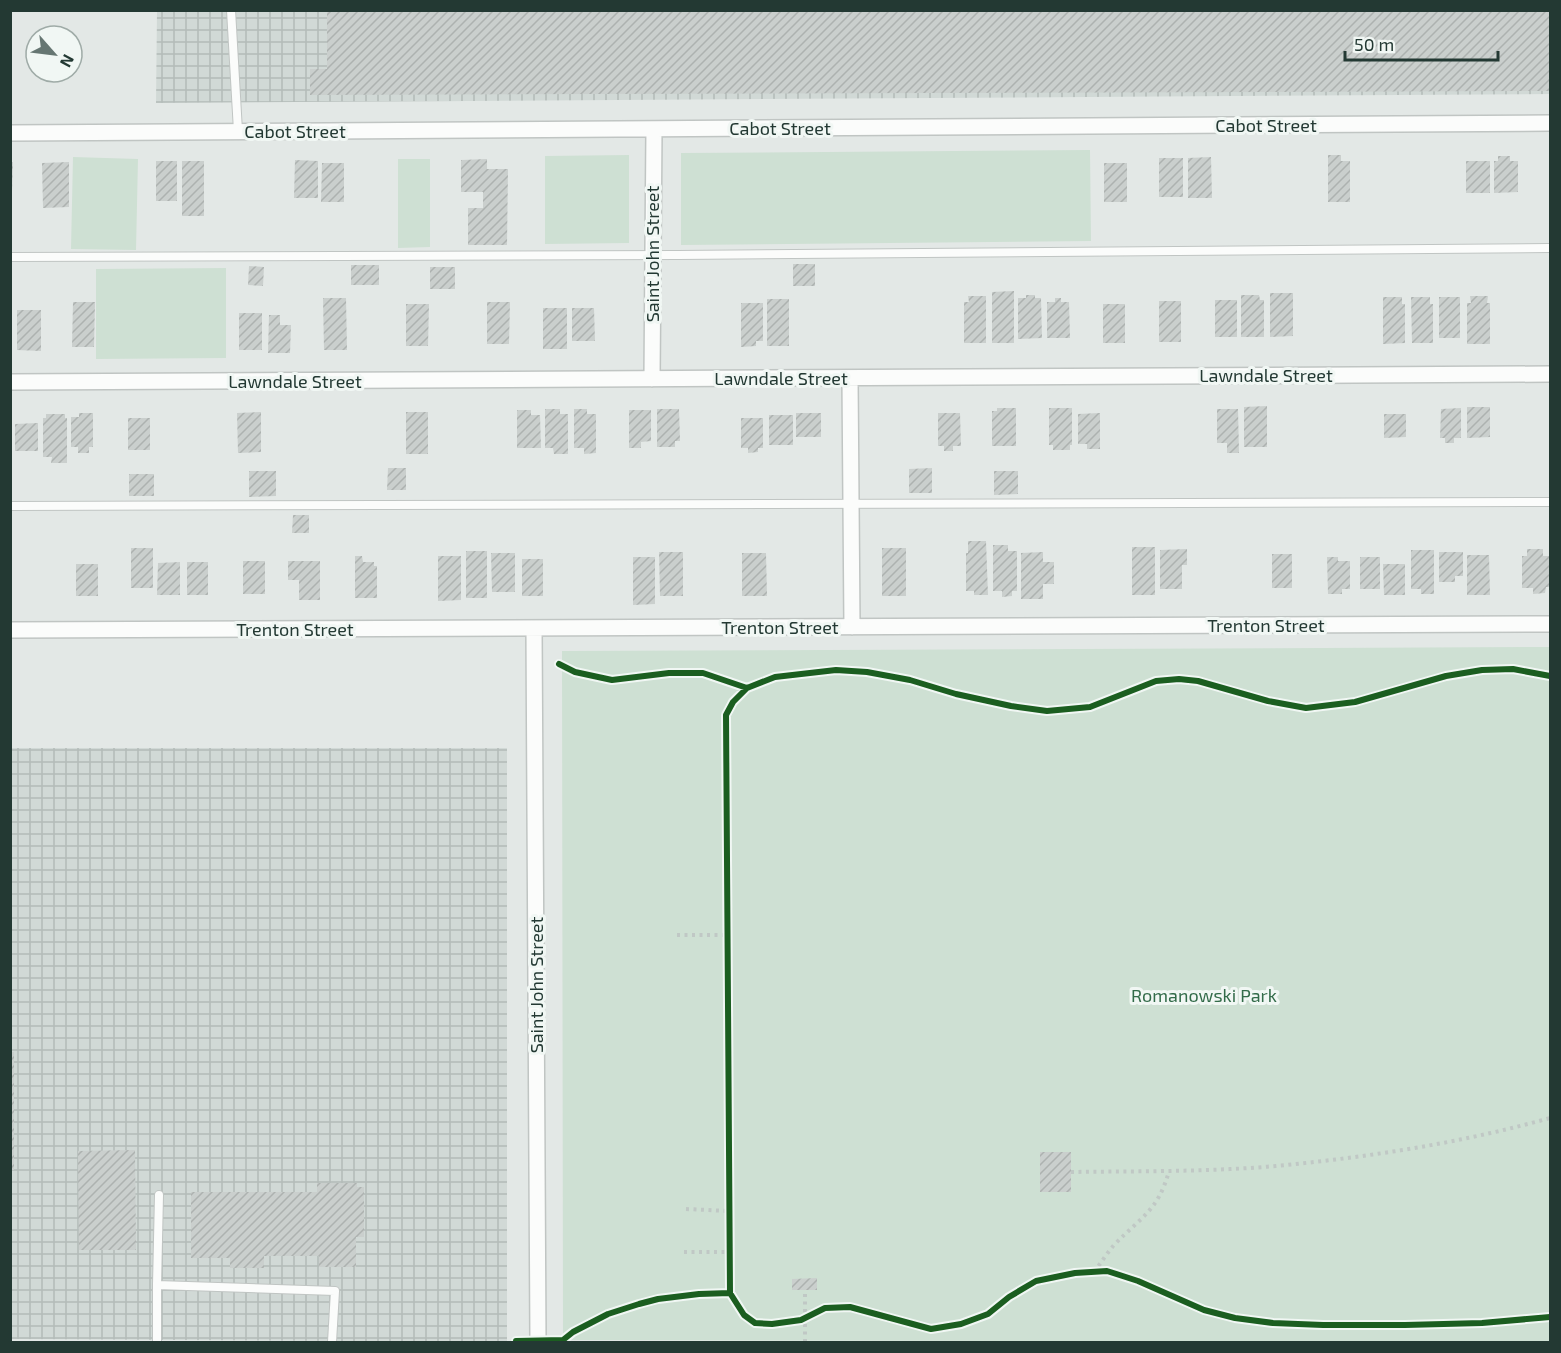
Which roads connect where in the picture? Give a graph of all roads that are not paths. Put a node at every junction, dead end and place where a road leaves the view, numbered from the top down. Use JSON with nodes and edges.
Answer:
{"nodes":[{"id":1,"x":231,"y":10,"type":"edge"},
{"id":2,"x":1551,"y":123,"type":"edge"},
{"id":3,"x":654,"y":129,"type":"junction"},
{"id":4,"x":238,"y":131,"type":"junction"},
{"id":5,"x":10,"y":133,"type":"edge"},
{"id":6,"x":1551,"y":248,"type":"edge"},
{"id":7,"x":652,"y":255,"type":"junction"},
{"id":8,"x":10,"y":257,"type":"edge"},
{"id":9,"x":1551,"y":374,"type":"edge"},
{"id":10,"x":850,"y":378,"type":"junction"},
{"id":11,"x":652,"y":379,"type":"junction"},
{"id":12,"x":10,"y":382,"type":"edge"},
{"id":13,"x":1551,"y":502,"type":"edge"},
{"id":14,"x":851,"y":503,"type":"junction"},
{"id":15,"x":10,"y":506,"type":"edge"},
{"id":16,"x":1551,"y":624,"type":"edge"},
{"id":17,"x":852,"y":627,"type":"junction"},
{"id":18,"x":534,"y":628,"type":"junction"},
{"id":19,"x":10,"y":630,"type":"edge"},
{"id":20,"x":159,"y":1195,"type":"dead end"},
{"id":21,"x":157,"y":1285,"type":"junction"},
{"id":22,"x":157,"y":1342,"type":"edge"},
{"id":23,"x":332,"y":1342,"type":"edge"},
{"id":24,"x":538,"y":1342,"type":"edge"}],
"edges":[{"from":1,"to":4,"type":"lane"},
{"from":2,"to":3,"type":"street","name":"Cabot Street"},
{"from":3,"to":4,"type":"street","name":"Cabot Street"},
{"from":3,"to":7,"type":"street","name":"Saint John Street"},
{"from":4,"to":5,"type":"street","name":"Cabot Street"},
{"from":6,"to":7,"type":"lane"},
{"from":7,"to":8,"type":"lane"},
{"from":7,"to":11,"type":"street","name":"Saint John Street"},
{"from":9,"to":10,"type":"street","name":"Lawndale Street"},
{"from":10,"to":11,"type":"street","name":"Lawndale Street"},
{"from":10,"to":14,"type":"street"},
{"from":11,"to":12,"type":"street","name":"Lawndale Street"},
{"from":13,"to":14,"type":"lane"},
{"from":14,"to":15,"type":"lane"},
{"from":14,"to":17,"type":"street"},
{"from":16,"to":17,"type":"street","name":"Trenton Street"},
{"from":17,"to":18,"type":"street","name":"Trenton Street"},
{"from":18,"to":19,"type":"street","name":"Trenton Street"},
{"from":18,"to":24,"type":"street","name":"Saint John Street"},
{"from":20,"to":21,"type":"lane"},
{"from":21,"to":22,"type":"lane"},
{"from":21,"to":23,"type":"lane"}]}
